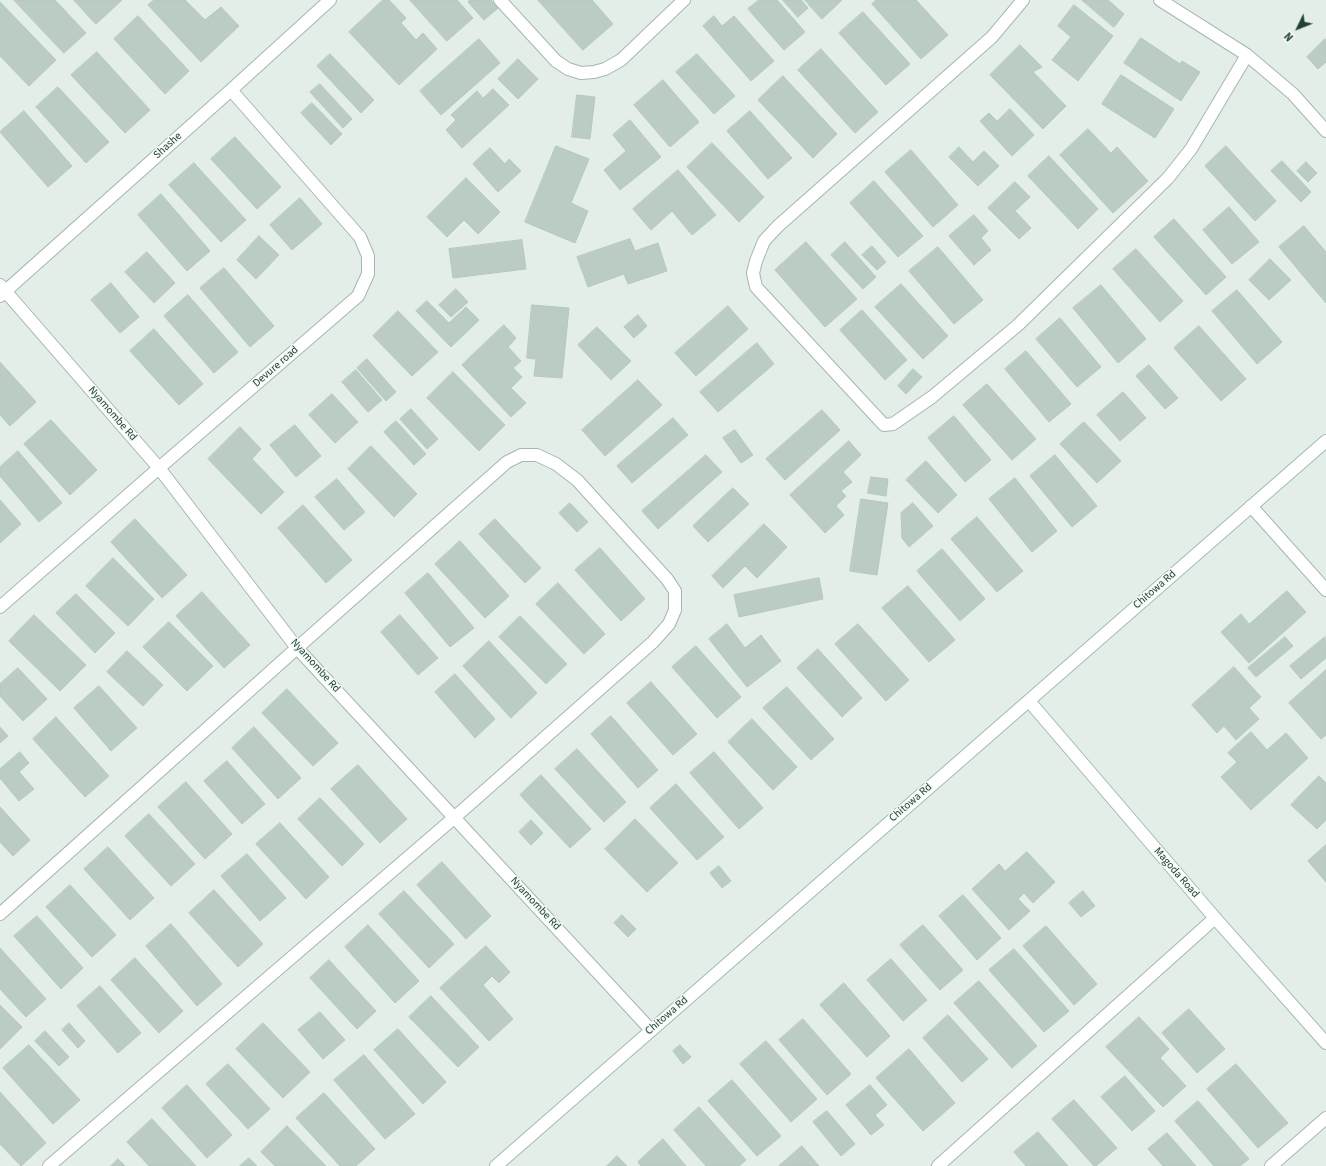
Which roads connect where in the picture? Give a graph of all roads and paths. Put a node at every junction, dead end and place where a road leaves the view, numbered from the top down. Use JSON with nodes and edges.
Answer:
{"nodes":[{"id":1,"x":330,"y":0,"type":"edge"},
{"id":2,"x":500,"y":0,"type":"edge"},
{"id":3,"x":684,"y":0,"type":"edge"},
{"id":4,"x":1024,"y":0,"type":"edge"},
{"id":5,"x":1160,"y":0,"type":"edge"},
{"id":6,"x":1248,"y":56,"type":"junction"},
{"id":7,"x":231,"y":90,"type":"junction"},
{"id":8,"x":1326,"y":131,"type":"edge"},
{"id":9,"x":2,"y":291,"type":"edge"},
{"id":10,"x":1326,"y":441,"type":"edge"},
{"id":11,"x":159,"y":468,"type":"junction"},
{"id":12,"x":1251,"y":506,"type":"junction"},
{"id":13,"x":1326,"y":590,"type":"edge"},
{"id":14,"x":0,"y":608,"type":"edge"},
{"id":15,"x":297,"y":648,"type":"junction"},
{"id":16,"x":1029,"y":701,"type":"junction"},
{"id":17,"x":455,"y":817,"type":"junction"},
{"id":18,"x":0,"y":914,"type":"edge"},
{"id":19,"x":1216,"y":918,"type":"junction"},
{"id":20,"x":651,"y":1030,"type":"junction"},
{"id":21,"x":1326,"y":1043,"type":"edge"},
{"id":22,"x":1326,"y":1118,"type":"edge"},
{"id":23,"x":49,"y":1166,"type":"edge"},
{"id":24,"x":496,"y":1166,"type":"edge"},
{"id":25,"x":938,"y":1166,"type":"edge"},
{"id":26,"x":1271,"y":1166,"type":"edge"}],
"edges":[{"from":1,"to":7,"type":"street","name":"Shashe"},
{"from":2,"to":3,"type":"street"},
{"from":4,"to":6,"type":"street"},
{"from":5,"to":6,"type":"street"},
{"from":6,"to":8,"type":"street"},
{"from":7,"to":9,"type":"street","name":"Shashe"},
{"from":7,"to":11,"type":"street","name":"Devure road"},
{"from":9,"to":11,"type":"street","name":"Nyamombe Rd"},
{"from":10,"to":12,"type":"street","name":"Chitowa Rd"},
{"from":11,"to":14,"type":"street","name":"Devure road"},
{"from":11,"to":15,"type":"street","name":"Nyamombe Rd"},
{"from":12,"to":13,"type":"street"},
{"from":12,"to":16,"type":"street","name":"Chitowa Rd"},
{"from":15,"to":17,"type":"street","name":"Nyamombe Rd"},
{"from":15,"to":17,"type":"street"},
{"from":15,"to":18,"type":"street"},
{"from":16,"to":19,"type":"street","name":"Magoda Road"},
{"from":16,"to":20,"type":"street","name":"Chitowa Rd"},
{"from":17,"to":20,"type":"street","name":"Nyamombe Rd"},
{"from":17,"to":23,"type":"street"},
{"from":19,"to":21,"type":"street","name":"Magoda Road"},
{"from":19,"to":25,"type":"street"},
{"from":20,"to":24,"type":"street","name":"Chitowa Rd"},
{"from":22,"to":26,"type":"street"}]}
